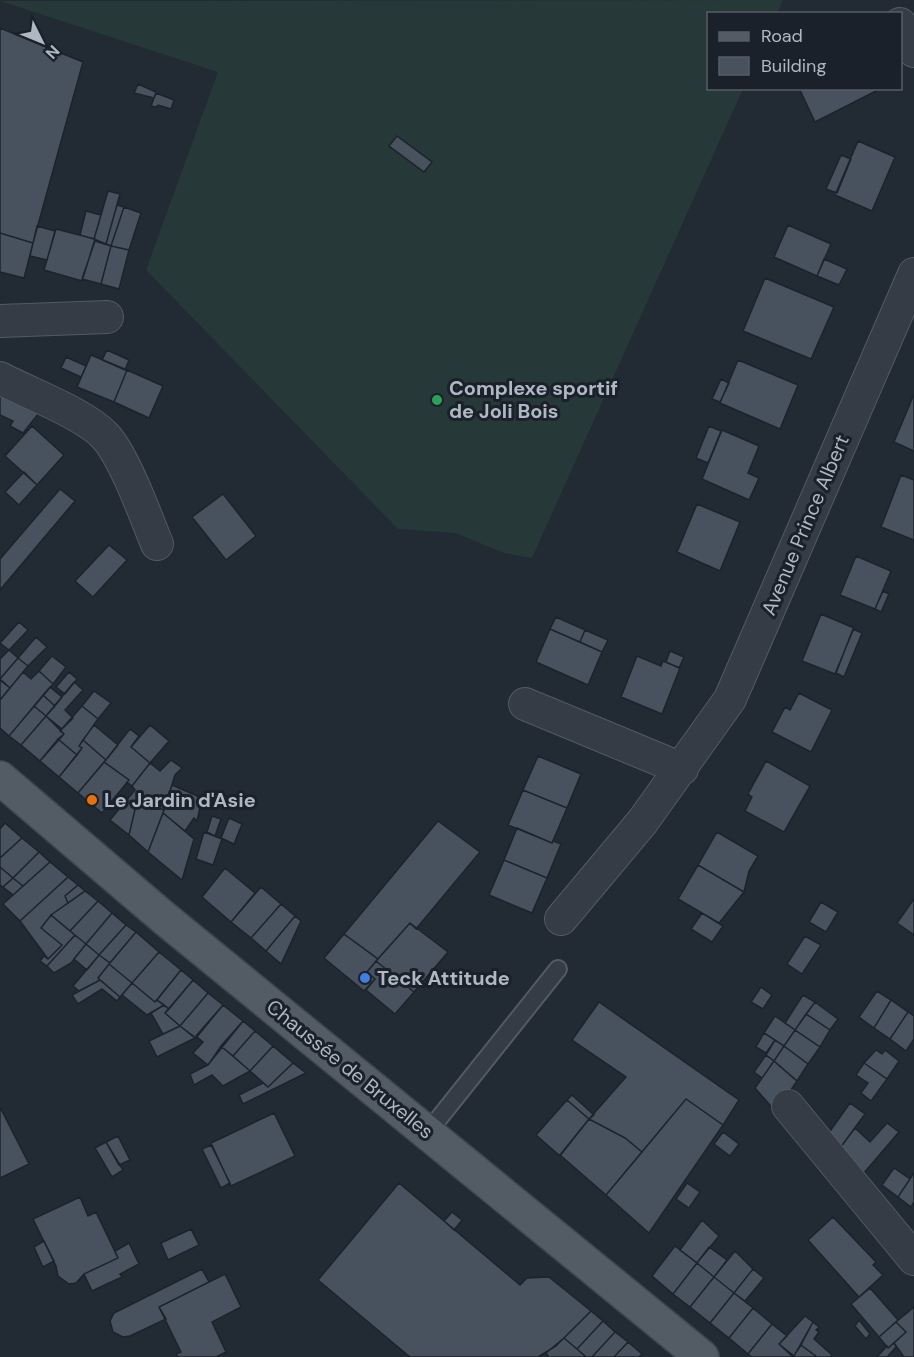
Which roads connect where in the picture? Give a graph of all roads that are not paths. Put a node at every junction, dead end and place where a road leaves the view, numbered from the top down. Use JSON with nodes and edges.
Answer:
{"nodes":[{"id":1,"x":902,"y":28,"type":"edge"},
{"id":2,"x":914,"y":51,"type":"edge"},
{"id":3,"x":914,"y":274,"type":"edge"},
{"id":4,"x":107,"y":317,"type":"dead end"},
{"id":5,"x":0,"y":321,"type":"edge"},
{"id":6,"x":0,"y":378,"type":"edge"},
{"id":7,"x":158,"y":544,"type":"dead end"},
{"id":8,"x":525,"y":704,"type":"dead end"},
{"id":9,"x":682,"y":769,"type":"junction"},
{"id":10,"x":0,"y":778,"type":"edge"},
{"id":11,"x":561,"y":919,"type":"dead end"},
{"id":12,"x":558,"y":969,"type":"dead end"},
{"id":13,"x":788,"y":1106,"type":"dead end"},
{"id":14,"x":428,"y":1132,"type":"junction"},
{"id":15,"x":914,"y":1259,"type":"edge"},
{"id":16,"x":702,"y":1357,"type":"edge"}],
"edges":[{"from":1,"to":2,"type":"street"},
{"from":3,"to":9,"type":"street","name":"Avenue Prince Albert"},
{"from":4,"to":5,"type":"street"},
{"from":6,"to":7,"type":"street"},
{"from":8,"to":9,"type":"street"},
{"from":9,"to":11,"type":"street","name":"Avenue Prince Albert"},
{"from":10,"to":14,"type":"main road","name":"Chaussée de Bruxelles"},
{"from":12,"to":14,"type":"lane"},
{"from":13,"to":15,"type":"street"},
{"from":14,"to":16,"type":"main road","name":"Chaussée de Bruxelles"}]}
